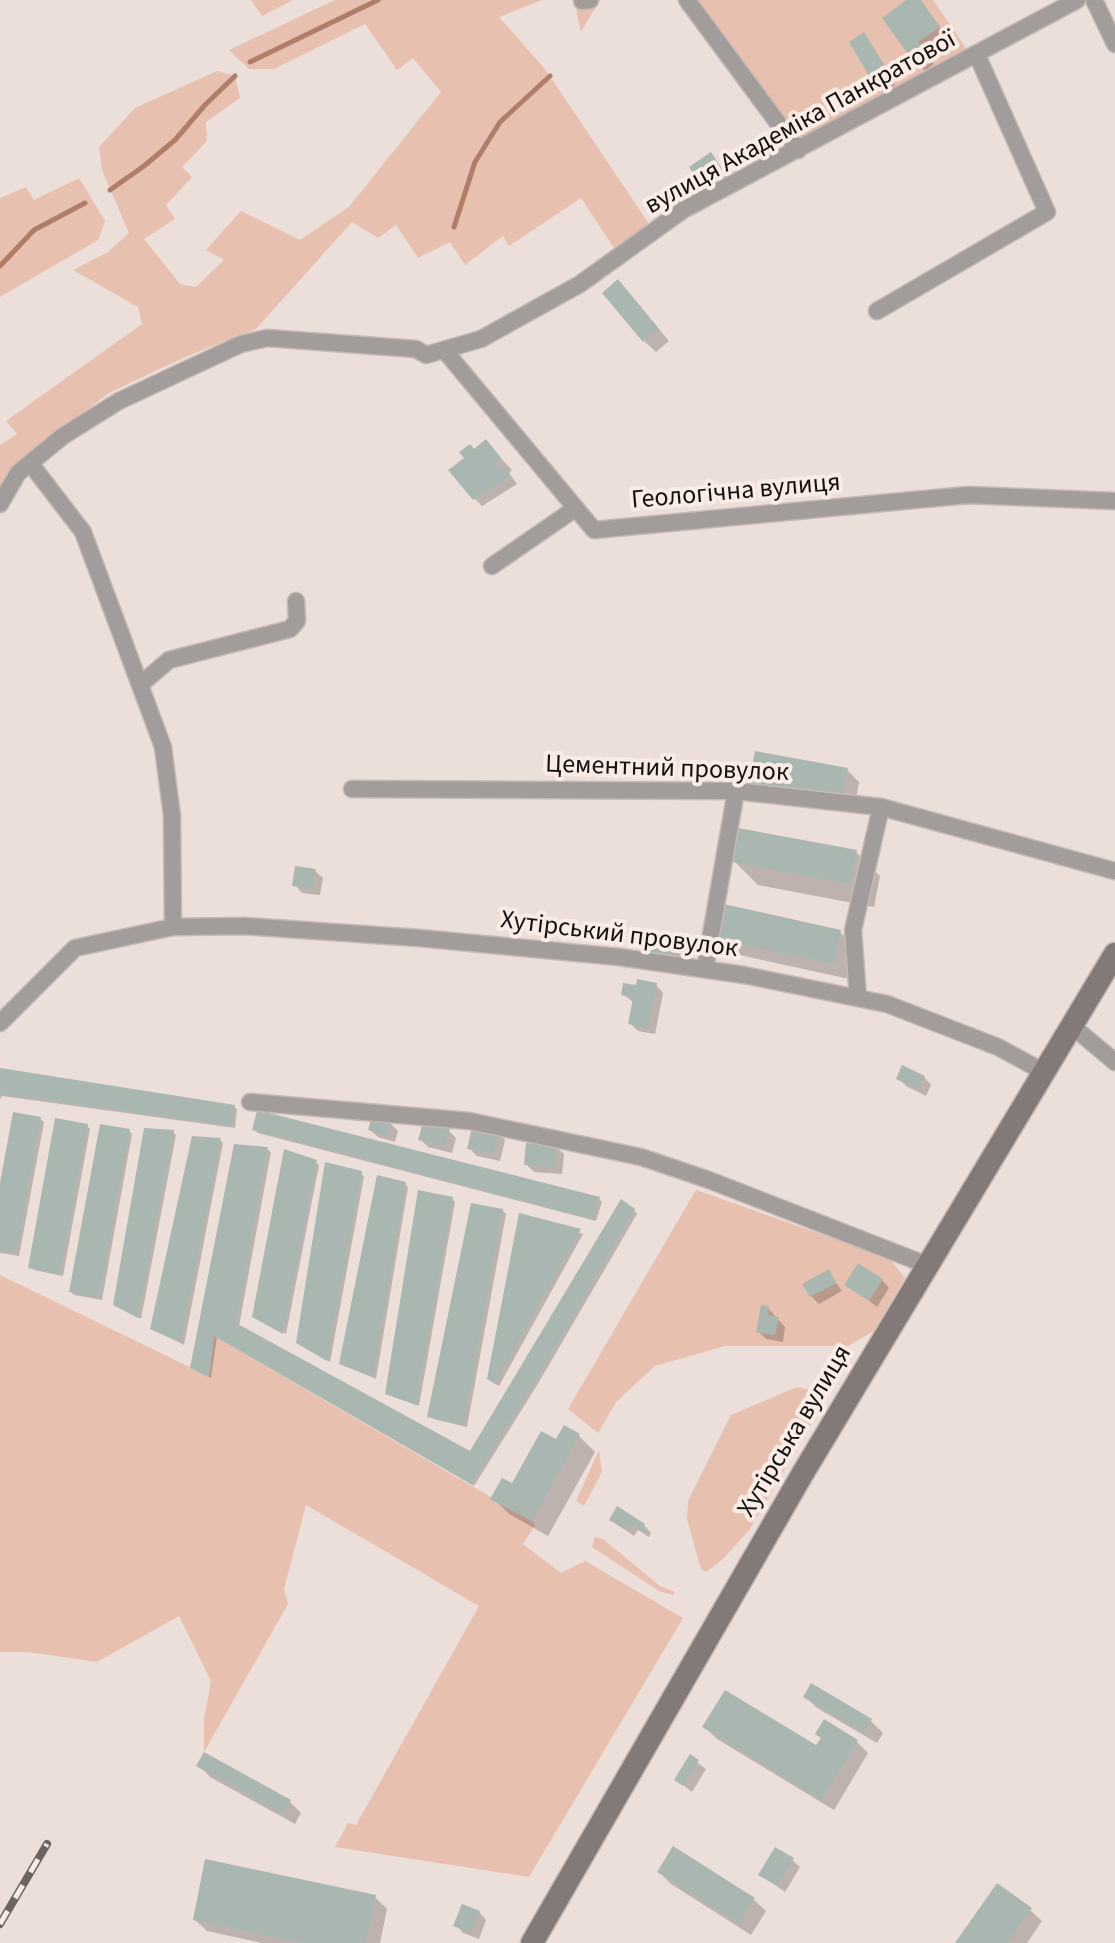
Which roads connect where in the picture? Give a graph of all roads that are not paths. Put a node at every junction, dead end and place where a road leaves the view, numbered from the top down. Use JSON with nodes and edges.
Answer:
{"nodes":[{"id":1,"x":590,"y":0,"type":"edge"},
{"id":2,"x":687,"y":0,"type":"edge"},
{"id":3,"x":1077,"y":0,"type":"edge"},
{"id":4,"x":1094,"y":0,"type":"edge"},
{"id":5,"x":582,"y":1,"type":"edge"},
{"id":6,"x":1115,"y":44,"type":"edge"},
{"id":7,"x":977,"y":55,"type":"junction"},
{"id":8,"x":798,"y":150,"type":"junction"},
{"id":9,"x":877,"y":311,"type":"dead end"},
{"id":10,"x":445,"y":351,"type":"junction"},
{"id":11,"x":30,"y":463,"type":"junction"},
{"id":12,"x":1115,"y":501,"type":"edge"},
{"id":13,"x":0,"y":504,"type":"edge"},
{"id":14,"x":576,"y":508,"type":"junction"},
{"id":15,"x":492,"y":566,"type":"dead end"},
{"id":16,"x":296,"y":601,"type":"dead end"},
{"id":17,"x":140,"y":685,"type":"junction"},
{"id":18,"x":352,"y":789,"type":"dead end"},
{"id":19,"x":736,"y":791,"type":"junction"},
{"id":20,"x":881,"y":807,"type":"junction"},
{"id":21,"x":1115,"y":871,"type":"edge"},
{"id":22,"x":173,"y":927,"type":"junction"},
{"id":23,"x":1115,"y":954,"type":"edge"},
{"id":24,"x":705,"y":969,"type":"junction"},
{"id":25,"x":858,"y":998,"type":"junction"},
{"id":26,"x":0,"y":1023,"type":"edge"},
{"id":27,"x":1072,"y":1026,"type":"junction"},
{"id":28,"x":1115,"y":1062,"type":"edge"},
{"id":29,"x":1044,"y":1072,"type":"junction"},
{"id":30,"x":250,"y":1102,"type":"dead end"},
{"id":31,"x":927,"y":1265,"type":"junction"},
{"id":32,"x":532,"y":1943,"type":"edge"}],
"edges":[{"from":1,"to":5,"type":"street"},
{"from":2,"to":8,"type":"street"},
{"from":3,"to":7,"type":"street","name":"вулиця Академіка Панкратової"},
{"from":4,"to":6,"type":"street"},
{"from":7,"to":8,"type":"street","name":"вулиця Академіка Панкратової"},
{"from":7,"to":9,"type":"street"},
{"from":8,"to":10,"type":"street","name":"вулиця Академіка Панкратової"},
{"from":10,"to":11,"type":"street","name":"вулиця Академіка Панкратової"},
{"from":10,"to":14,"type":"street","name":"Геологічна вулиця"},
{"from":11,"to":13,"type":"street","name":"вулиця Академіка Панкратової"},
{"from":11,"to":17,"type":"street"},
{"from":12,"to":14,"type":"street","name":"Геологічна вулиця"},
{"from":14,"to":15,"type":"street"},
{"from":16,"to":17,"type":"street"},
{"from":17,"to":22,"type":"street"},
{"from":18,"to":19,"type":"street","name":"Цементний провулок"},
{"from":19,"to":20,"type":"street","name":"Цементний провулок"},
{"from":19,"to":24,"type":"street"},
{"from":20,"to":21,"type":"street","name":"Цементний провулок"},
{"from":20,"to":25,"type":"street"},
{"from":22,"to":24,"type":"street","name":"Хутірський провулок"},
{"from":22,"to":26,"type":"street","name":"Хутірський провулок"},
{"from":23,"to":27,"type":"main road","name":"Хутірська вулиця"},
{"from":24,"to":25,"type":"street","name":"Хутірський провулок"},
{"from":25,"to":29,"type":"street","name":"Хутірський провулок"},
{"from":27,"to":28,"type":"street"},
{"from":27,"to":29,"type":"main road","name":"Хутірська вулиця"},
{"from":29,"to":31,"type":"main road","name":"Хутірська вулиця"},
{"from":30,"to":31,"type":"street"},
{"from":31,"to":32,"type":"main road","name":"Хутірська вулиця"}]}
